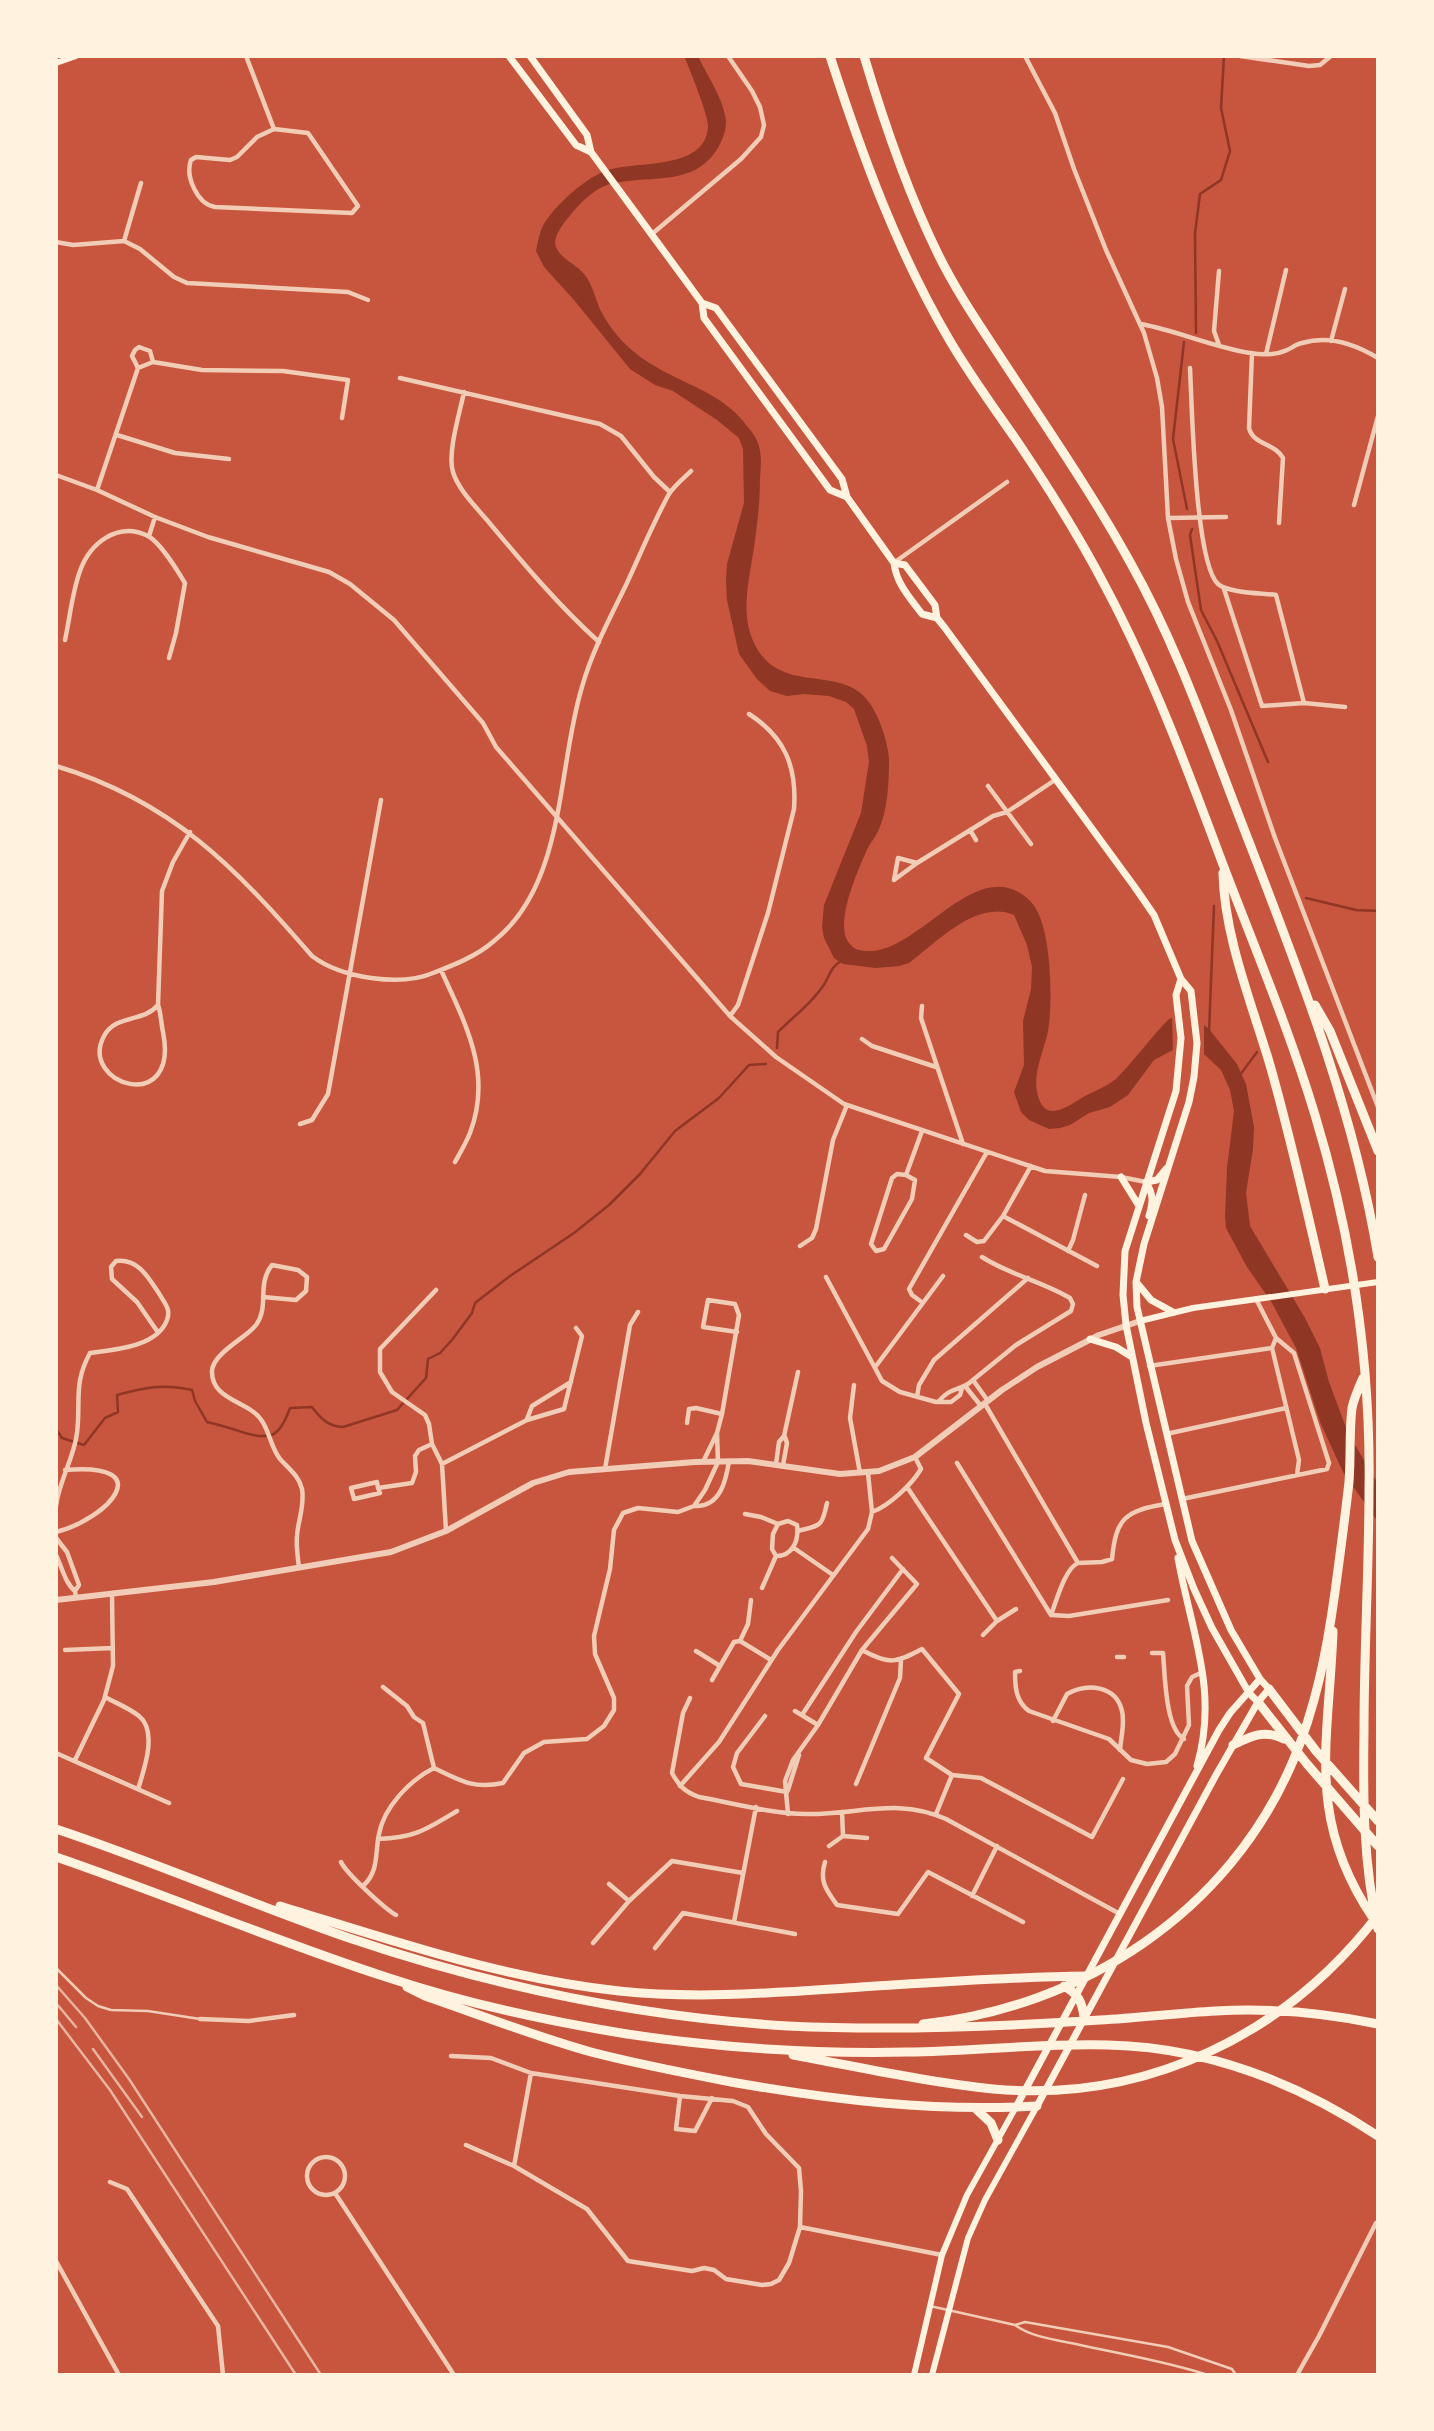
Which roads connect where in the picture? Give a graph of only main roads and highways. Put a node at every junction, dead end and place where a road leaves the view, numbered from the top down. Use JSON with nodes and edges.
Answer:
{"nodes":[{"id":1,"x":76,"y":56,"type":"edge"},
{"id":2,"x":509,"y":56,"type":"edge"},
{"id":3,"x":530,"y":56,"type":"edge"},
{"id":4,"x":830,"y":56,"type":"edge"},
{"id":5,"x":864,"y":56,"type":"edge"},
{"id":6,"x":56,"y":63,"type":"edge"},
{"id":7,"x":591,"y":152,"type":"junction"},
{"id":8,"x":702,"y":303,"type":"junction"},
{"id":9,"x":847,"y":496,"type":"junction"},
{"id":10,"x":894,"y":563,"type":"junction"},
{"id":11,"x":937,"y":618,"type":"junction"},
{"id":12,"x":1223,"y":864,"type":"junction"},
{"id":13,"x":1181,"y":979,"type":"junction"},
{"id":14,"x":1301,"y":980,"type":"junction"},
{"id":15,"x":1378,"y":1151,"type":"edge"},
{"id":16,"x":1168,"y":1167,"type":"junction"},
{"id":17,"x":1121,"y":1177,"type":"road end"},
{"id":18,"x":1146,"y":1182,"type":"junction"},
{"id":19,"x":1139,"y":1207,"type":"junction"},
{"id":20,"x":1144,"y":1244,"type":"junction"},
{"id":21,"x":1378,"y":1257,"type":"edge"},
{"id":22,"x":1136,"y":1282,"type":"junction"},
{"id":23,"x":1378,"y":1282,"type":"edge"},
{"id":24,"x":1322,"y":1289,"type":"junction"},
{"id":25,"x":1173,"y":1312,"type":"junction"},
{"id":26,"x":1140,"y":1321,"type":"junction"},
{"id":27,"x":1090,"y":1339,"type":"road end"},
{"id":28,"x":1132,"y":1358,"type":"junction"},
{"id":29,"x":1365,"y":1373,"type":"junction"},
{"id":30,"x":1175,"y":1540,"type":"junction"},
{"id":31,"x":1335,"y":1593,"type":"junction"},
{"id":32,"x":1260,"y":1679,"type":"junction"},
{"id":33,"x":1269,"y":1689,"type":"junction"},
{"id":34,"x":1249,"y":1693,"type":"junction"},
{"id":35,"x":1258,"y":1702,"type":"junction"},
{"id":36,"x":1290,"y":1742,"type":"junction"},
{"id":37,"x":1233,"y":1745,"type":"junction"},
{"id":38,"x":1363,"y":1774,"type":"junction"},
{"id":39,"x":1193,"y":1780,"type":"junction"},
{"id":40,"x":1378,"y":1821,"type":"edge"},
{"id":41,"x":56,"y":1829,"type":"edge"},
{"id":42,"x":1378,"y":1843,"type":"edge"},
{"id":43,"x":56,"y":1857,"type":"edge"},
{"id":44,"x":211,"y":1885,"type":"junction"},
{"id":45,"x":1378,"y":1915,"type":"edge"},
{"id":46,"x":1378,"y":1927,"type":"edge"},
{"id":47,"x":1048,"y":1976,"type":"junction"},
{"id":48,"x":1086,"y":1976,"type":"junction"},
{"id":49,"x":387,"y":1978,"type":"junction"},
{"id":50,"x":1077,"y":1993,"type":"junction"},
{"id":51,"x":1084,"y":2017,"type":"junction"},
{"id":52,"x":1378,"y":2024,"type":"edge"},
{"id":53,"x":886,"y":2028,"type":"junction"},
{"id":54,"x":754,"y":2048,"type":"junction"},
{"id":55,"x":1037,"y":2106,"type":"junction"},
{"id":56,"x":1016,"y":2107,"type":"junction"},
{"id":57,"x":975,"y":2108,"type":"junction"},
{"id":58,"x":1378,"y":2136,"type":"edge"},
{"id":59,"x":998,"y":2140,"type":"junction"},
{"id":60,"x":914,"y":2375,"type":"edge"},
{"id":61,"x":932,"y":2375,"type":"edge"}],
"edges":[{"from":1,"to":6,"type":"main road"},
{"from":2,"to":7,"type":"main road"},
{"from":3,"to":7,"type":"main road"},
{"from":4,"to":12,"type":"highway"},
{"from":5,"to":14,"type":"highway"},
{"from":7,"to":8,"type":"main road"},
{"from":8,"to":9,"type":"main road"},
{"from":8,"to":9,"type":"main road"},
{"from":9,"to":10,"type":"main road"},
{"from":10,"to":11,"type":"main road"},
{"from":10,"to":11,"type":"main road"},
{"from":11,"to":13,"type":"main road"},
{"from":12,"to":24,"type":"highway"},
{"from":12,"to":29,"type":"highway"},
{"from":13,"to":16,"type":"main road"},
{"from":13,"to":18,"type":"main road"},
{"from":14,"to":15,"type":"highway"},
{"from":14,"to":21,"type":"highway"},
{"from":16,"to":18,"type":"main road"},
{"from":16,"to":20,"type":"main road"},
{"from":17,"to":19,"type":"main road"},
{"from":18,"to":19,"type":"main road"},
{"from":18,"to":20,"type":"main road"},
{"from":19,"to":28,"type":"main road"},
{"from":20,"to":22,"type":"main road"},
{"from":22,"to":25,"type":"main road"},
{"from":22,"to":26,"type":"main road"},
{"from":23,"to":24,"type":"main road"},
{"from":24,"to":25,"type":"main road"},
{"from":25,"to":26,"type":"main road"},
{"from":26,"to":32,"type":"main road"},
{"from":27,"to":28,"type":"main road"},
{"from":28,"to":30,"type":"main road"},
{"from":29,"to":31,"type":"highway"},
{"from":29,"to":38,"type":"highway"},
{"from":30,"to":34,"type":"main road"},
{"from":30,"to":39,"type":"main road"},
{"from":31,"to":46,"type":"highway"},
{"from":31,"to":53,"type":"highway"},
{"from":32,"to":33,"type":"main road"},
{"from":32,"to":34,"type":"main road"},
{"from":33,"to":35,"type":"main road"},
{"from":33,"to":40,"type":"highway"},
{"from":34,"to":35,"type":"main road"},
{"from":34,"to":39,"type":"main road"},
{"from":35,"to":36,"type":"highway"},
{"from":35,"to":37,"type":"main road"},
{"from":36,"to":37,"type":"highway"},
{"from":36,"to":42,"type":"highway"},
{"from":37,"to":51,"type":"main road"},
{"from":38,"to":42,"type":"highway"},
{"from":38,"to":46,"type":"highway"},
{"from":39,"to":48,"type":"main road"},
{"from":41,"to":44,"type":"highway"},
{"from":43,"to":49,"type":"highway"},
{"from":44,"to":47,"type":"highway"},
{"from":44,"to":53,"type":"highway"},
{"from":45,"to":54,"type":"highway"},
{"from":47,"to":48,"type":"highway"},
{"from":47,"to":50,"type":"highway"},
{"from":48,"to":50,"type":"main road"},
{"from":49,"to":54,"type":"highway"},
{"from":49,"to":57,"type":"highway"},
{"from":50,"to":51,"type":"highway"},
{"from":50,"to":56,"type":"main road"},
{"from":51,"to":55,"type":"main road"},
{"from":52,"to":53,"type":"highway"},
{"from":54,"to":58,"type":"highway"},
{"from":55,"to":56,"type":"highway"},
{"from":55,"to":61,"type":"main road"},
{"from":56,"to":57,"type":"highway"},
{"from":56,"to":59,"type":"main road"},
{"from":57,"to":59,"type":"highway"},
{"from":59,"to":60,"type":"main road"}]}
